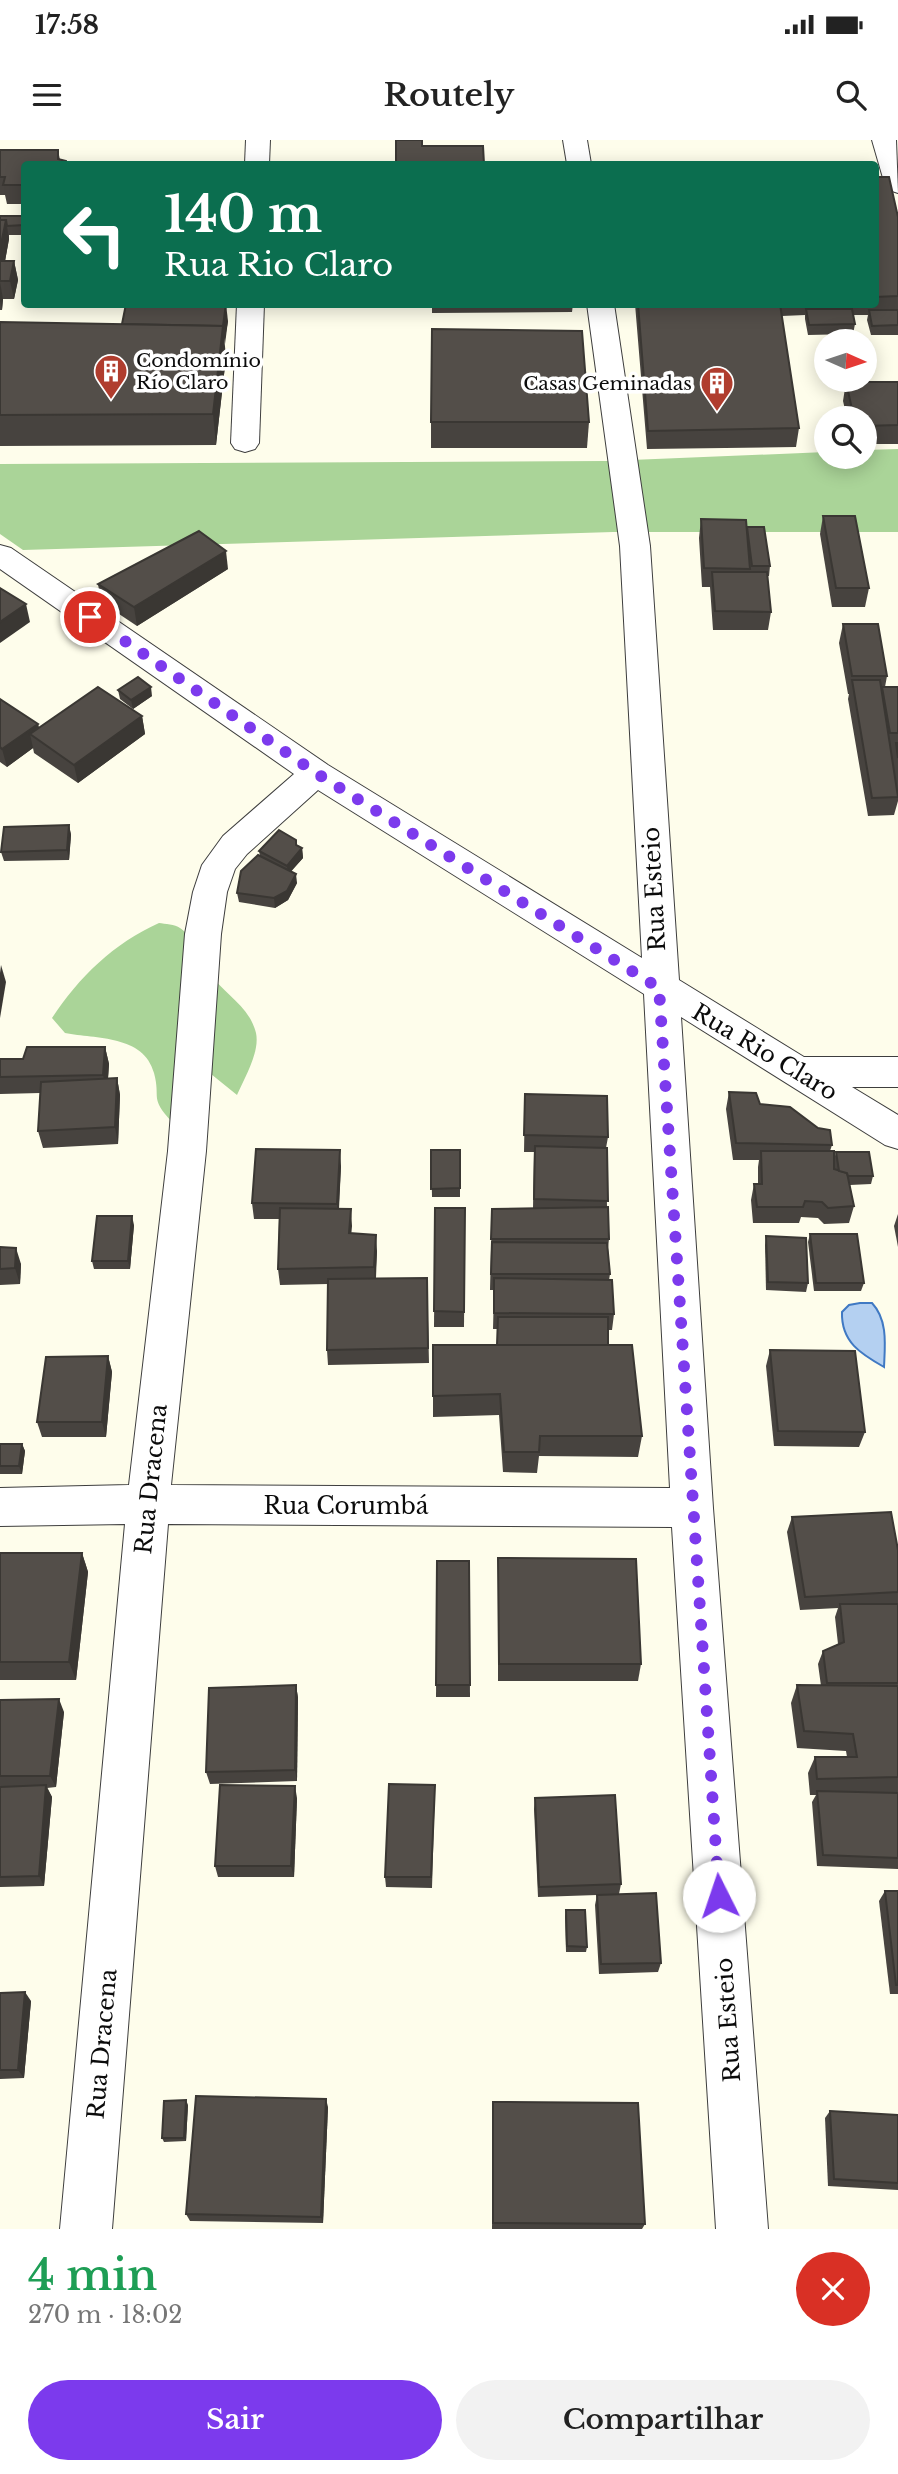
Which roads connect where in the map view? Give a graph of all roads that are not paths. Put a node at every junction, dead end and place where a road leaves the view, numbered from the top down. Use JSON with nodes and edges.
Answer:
{"nodes":[{"id":1,"x":258,"y":140,"type":"edge"},
{"id":2,"x":575,"y":140,"type":"edge"},
{"id":3,"x":884,"y":140,"type":"edge"},
{"id":4,"x":257,"y":161,"type":"edge"},
{"id":5,"x":578,"y":161,"type":"edge"},
{"id":6,"x":898,"y":185,"type":"edge"},
{"id":7,"x":251,"y":308,"type":"edge"},
{"id":8,"x":601,"y":308,"type":"edge"},
{"id":9,"x":245,"y":443,"type":"dead end"},
{"id":10,"x":0,"y":555,"type":"edge"},
{"id":11,"x":316,"y":773,"type":"junction"},
{"id":12,"x":659,"y":988,"type":"junction"},
{"id":13,"x":801,"y":1072,"type":"junction"},
{"id":14,"x":898,"y":1072,"type":"edge"},
{"id":15,"x":898,"y":1134,"type":"edge"},
{"id":16,"x":148,"y":1504,"type":"junction"},
{"id":17,"x":0,"y":1507,"type":"edge"},
{"id":18,"x":692,"y":1508,"type":"junction"},
{"id":19,"x":86,"y":2229,"type":"edge"},
{"id":20,"x":742,"y":2229,"type":"edge"}],
"edges":[{"from":1,"to":4,"type":"street"},
{"from":2,"to":5,"type":"street"},
{"from":3,"to":6,"type":"street"},
{"from":7,"to":9,"type":"street"},
{"from":8,"to":12,"type":"street","name":"Rua Esteio"},
{"from":10,"to":11,"type":"street","name":"Rua Rio Claro"},
{"from":11,"to":12,"type":"street","name":"Rua Rio Claro"},
{"from":11,"to":16,"type":"street","name":"Rua Dracena"},
{"from":12,"to":13,"type":"street","name":"Rua Rio Claro"},
{"from":12,"to":18,"type":"street","name":"Rua Esteio"},
{"from":13,"to":14,"type":"street"},
{"from":13,"to":15,"type":"street","name":"Rua Rio Claro"},
{"from":16,"to":17,"type":"street","name":"Rua Corumbá"},
{"from":16,"to":18,"type":"street","name":"Rua Corumbá"},
{"from":16,"to":19,"type":"street","name":"Rua Dracena"},
{"from":18,"to":20,"type":"street","name":"Rua Esteio"}]}
